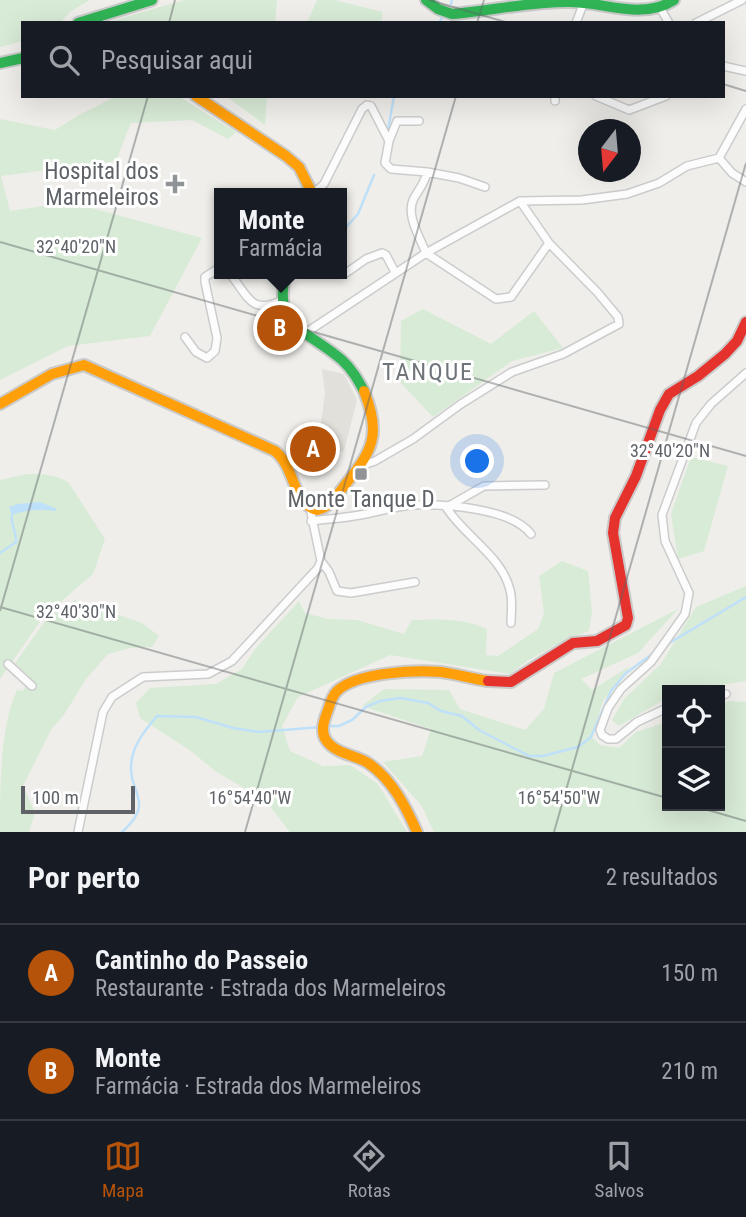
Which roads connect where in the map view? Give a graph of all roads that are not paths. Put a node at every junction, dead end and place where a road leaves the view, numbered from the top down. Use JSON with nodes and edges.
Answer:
{"nodes":[{"id":1,"x":152,"y":0,"type":"edge"},
{"id":2,"x":426,"y":0,"type":"edge"},
{"id":3,"x":674,"y":0,"type":"edge"},
{"id":4,"x":742,"y":0,"type":"edge"},
{"id":5,"x":584,"y":2,"type":"edge"},
{"id":6,"x":660,"y":8,"type":"junction"},
{"id":7,"x":84,"y":21,"type":"edge"},
{"id":8,"x":577,"y":21,"type":"edge"},
{"id":9,"x":668,"y":21,"type":"edge"},
{"id":10,"x":700,"y":21,"type":"edge"},
{"id":11,"x":21,"y":58,"type":"edge"},
{"id":12,"x":0,"y":63,"type":"edge"},
{"id":13,"x":725,"y":66,"type":"edge"},
{"id":14,"x":746,"y":71,"type":"edge"},
{"id":15,"x":198,"y":98,"type":"edge"},
{"id":16,"x":601,"y":98,"type":"edge"},
{"id":17,"x":661,"y":98,"type":"edge"},
{"id":18,"x":746,"y":109,"type":"edge"},
{"id":19,"x":419,"y":121,"type":"dead end"},
{"id":20,"x":389,"y":141,"type":"junction"},
{"id":21,"x":719,"y":158,"type":"junction"},
{"id":22,"x":427,"y":172,"type":"junction"},
{"id":23,"x":746,"y":182,"type":"edge"},
{"id":24,"x":485,"y":187,"type":"dead end"},
{"id":25,"x":310,"y":188,"type":"edge"},
{"id":26,"x":319,"y":188,"type":"edge"},
{"id":27,"x":520,"y":201,"type":"junction"},
{"id":28,"x":549,"y":243,"type":"junction"},
{"id":29,"x":426,"y":253,"type":"junction"},
{"id":30,"x":214,"y":271,"type":"edge"},
{"id":31,"x":347,"y":272,"type":"edge"},
{"id":32,"x":395,"y":272,"type":"junction"},
{"id":33,"x":234,"y":279,"type":"edge"},
{"id":34,"x":285,"y":279,"type":"edge"},
{"id":35,"x":281,"y":301,"type":"junction"},
{"id":36,"x":746,"y":322,"type":"edge"},
{"id":37,"x":304,"y":334,"type":"junction"},
{"id":38,"x":186,"y":337,"type":"dead end"},
{"id":39,"x":746,"y":373,"type":"edge"},
{"id":40,"x":0,"y":404,"type":"edge"},
{"id":41,"x":360,"y":466,"type":"junction"},
{"id":42,"x":545,"y":485,"type":"dead end"},
{"id":43,"x":446,"y":507,"type":"junction"},
{"id":44,"x":310,"y":508,"type":"junction"},
{"id":45,"x":312,"y":521,"type":"junction"},
{"id":46,"x":531,"y":534,"type":"dead end"},
{"id":47,"x":321,"y":561,"type":"junction"},
{"id":48,"x":415,"y":582,"type":"dead end"},
{"id":49,"x":511,"y":623,"type":"dead end"},
{"id":50,"x":8,"y":664,"type":"dead end"},
{"id":51,"x":32,"y":686,"type":"dead end"},
{"id":52,"x":662,"y":710,"type":"edge"},
{"id":53,"x":78,"y":832,"type":"edge"},
{"id":54,"x":417,"y":832,"type":"edge"}],
"edges":[{"from":1,"to":7,"type":"main road"},
{"from":2,"to":5,"type":"main road"},
{"from":3,"to":6,"type":"main road"},
{"from":4,"to":10,"type":"street"},
{"from":5,"to":6,"type":"main road"},
{"from":5,"to":8,"type":"street"},
{"from":6,"to":9,"type":"street"},
{"from":11,"to":12,"type":"main road"},
{"from":13,"to":14,"type":"street"},
{"from":15,"to":25,"type":"main road"},
{"from":16,"to":17,"type":"street"},
{"from":18,"to":21,"type":"street"},
{"from":19,"to":20,"type":"street"},
{"from":20,"to":22,"type":"street"},
{"from":20,"to":26,"type":"street"},
{"from":21,"to":23,"type":"street"},
{"from":21,"to":27,"type":"street"},
{"from":22,"to":24,"type":"street"},
{"from":22,"to":29,"type":"street"},
{"from":27,"to":28,"type":"street"},
{"from":27,"to":29,"type":"street"},
{"from":28,"to":29,"type":"street"},
{"from":28,"to":41,"type":"street"},
{"from":29,"to":32,"type":"street"},
{"from":30,"to":38,"type":"street"},
{"from":31,"to":32,"type":"street"},
{"from":32,"to":37,"type":"street"},
{"from":33,"to":35,"type":"street"},
{"from":34,"to":35,"type":"main road"},
{"from":35,"to":37,"type":"main road"},
{"from":36,"to":54,"type":"main road"},
{"from":37,"to":41,"type":"main road"},
{"from":39,"to":52,"type":"street"},
{"from":40,"to":44,"type":"main road"},
{"from":41,"to":44,"type":"main road"},
{"from":42,"to":43,"type":"street"},
{"from":43,"to":45,"type":"street"},
{"from":43,"to":46,"type":"street"},
{"from":43,"to":49,"type":"street"},
{"from":44,"to":45,"type":"street"},
{"from":45,"to":47,"type":"street"},
{"from":47,"to":48,"type":"street"},
{"from":47,"to":53,"type":"street"},
{"from":50,"to":51,"type":"street"}]}
